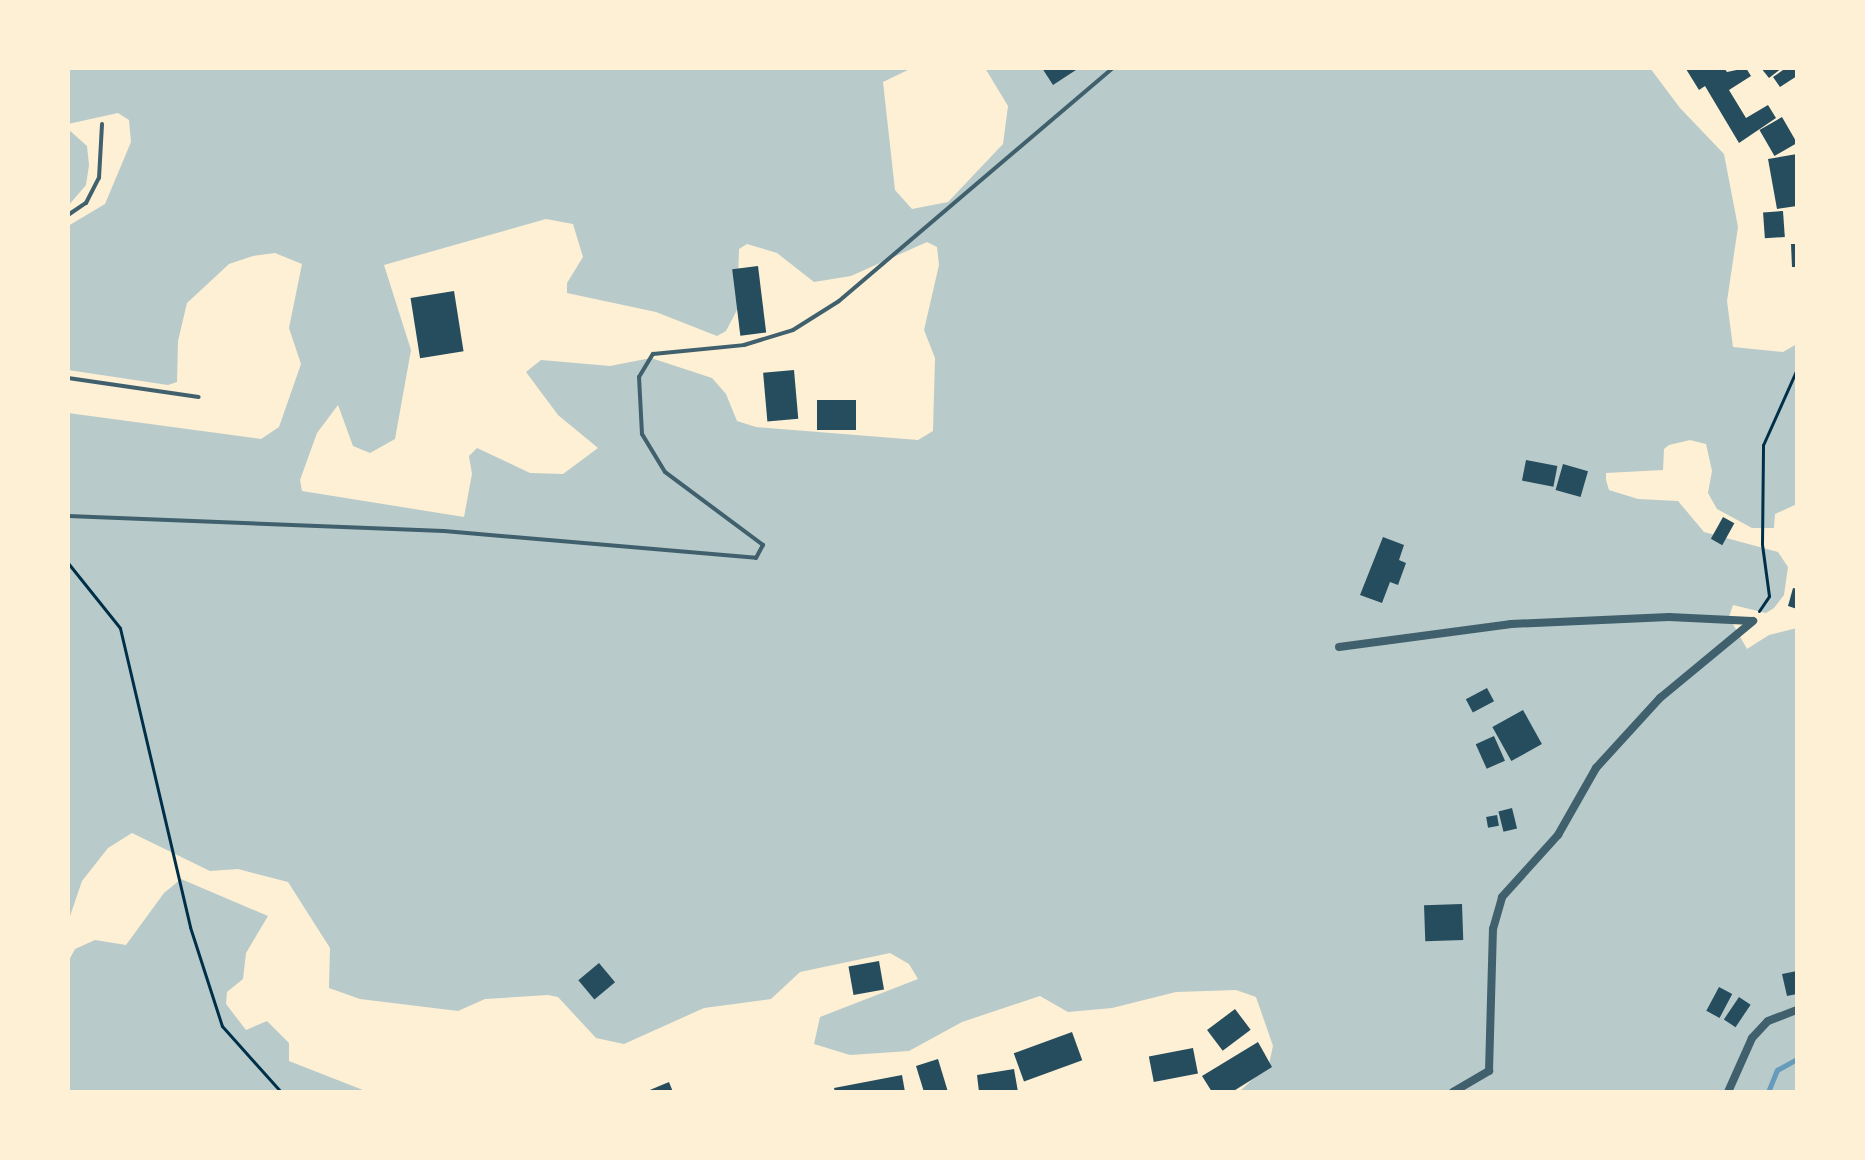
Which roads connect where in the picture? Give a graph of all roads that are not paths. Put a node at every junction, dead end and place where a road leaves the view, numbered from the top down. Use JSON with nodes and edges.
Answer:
{"nodes":[{"id":1,"x":1113,"y":68,"type":"edge"},
{"id":2,"x":102,"y":124,"type":"dead end"},
{"id":3,"x":68,"y":215,"type":"edge"},
{"id":4,"x":68,"y":378,"type":"edge"},
{"id":5,"x":199,"y":397,"type":"dead end"},
{"id":6,"x":68,"y":516,"type":"edge"},
{"id":7,"x":1339,"y":647,"type":"dead end"},
{"id":8,"x":1797,"y":1010,"type":"edge"},
{"id":9,"x":1453,"y":1092,"type":"edge"},
{"id":10,"x":1728,"y":1092,"type":"edge"}],
"edges":[{"from":1,"to":6,"type":"lane"},
{"from":2,"to":3,"type":"lane"},
{"from":4,"to":5,"type":"lane"},
{"from":7,"to":9,"type":"street"},
{"from":8,"to":10,"type":"street"}]}
